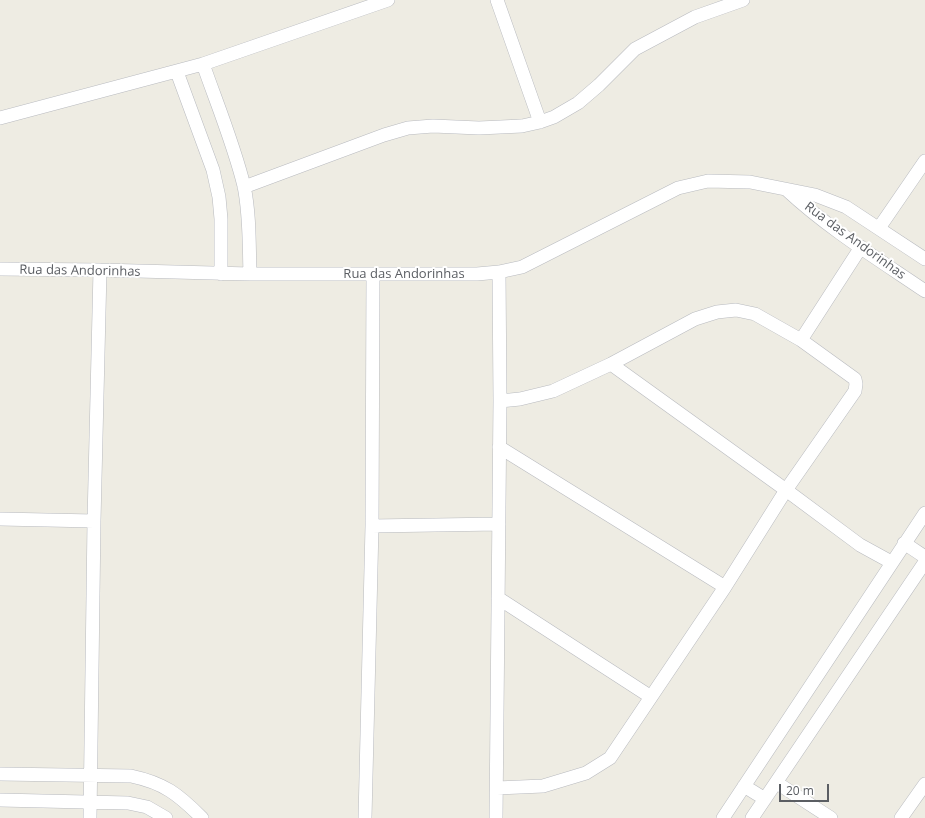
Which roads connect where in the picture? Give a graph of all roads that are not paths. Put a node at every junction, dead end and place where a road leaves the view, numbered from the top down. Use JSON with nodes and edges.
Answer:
{"nodes":[{"id":1,"x":388,"y":0,"type":"edge"},
{"id":2,"x":497,"y":0,"type":"edge"},
{"id":3,"x":744,"y":0,"type":"edge"},
{"id":4,"x":203,"y":64,"type":"junction"},
{"id":5,"x":177,"y":72,"type":"junction"},
{"id":6,"x":0,"y":118,"type":"edge"},
{"id":7,"x":540,"y":122,"type":"junction"},
{"id":8,"x":925,"y":161,"type":"edge"},
{"id":9,"x":244,"y":187,"type":"junction"},
{"id":10,"x":786,"y":189,"type":"junction"},
{"id":11,"x":879,"y":228,"type":"junction"},
{"id":12,"x":862,"y":247,"type":"junction"},
{"id":13,"x":925,"y":258,"type":"edge"},
{"id":14,"x":0,"y":269,"type":"edge"},
{"id":15,"x":100,"y":270,"type":"junction"},
{"id":16,"x":499,"y":272,"type":"junction"},
{"id":17,"x":221,"y":274,"type":"junction"},
{"id":18,"x":250,"y":274,"type":"junction"},
{"id":19,"x":373,"y":275,"type":"junction"},
{"id":20,"x":925,"y":291,"type":"edge"},
{"id":21,"x":801,"y":340,"type":"junction"},
{"id":22,"x":611,"y":364,"type":"junction"},
{"id":23,"x":500,"y":400,"type":"junction"},
{"id":24,"x":499,"y":447,"type":"junction"},
{"id":25,"x":786,"y":490,"type":"junction"},
{"id":26,"x":925,"y":513,"type":"edge"},
{"id":27,"x":0,"y":519,"type":"edge"},
{"id":28,"x":94,"y":521,"type":"junction"},
{"id":29,"x":499,"y":524,"type":"junction"},
{"id":30,"x":372,"y":526,"type":"junction"},
{"id":31,"x":904,"y":543,"type":"junction"},
{"id":32,"x":925,"y":557,"type":"edge"},
{"id":33,"x":892,"y":562,"type":"junction"},
{"id":34,"x":925,"y":562,"type":"edge"},
{"id":35,"x":921,"y":576,"type":"edge"},
{"id":36,"x":725,"y":587,"type":"junction"},
{"id":37,"x":498,"y":598,"type":"junction"},
{"id":38,"x":651,"y":697,"type":"junction"},
{"id":39,"x":0,"y":774,"type":"edge"},
{"id":40,"x":90,"y":775,"type":"junction"},
{"id":41,"x":777,"y":783,"type":"junction"},
{"id":42,"x":925,"y":784,"type":"edge"},
{"id":43,"x":744,"y":786,"type":"junction"},
{"id":44,"x":497,"y":788,"type":"junction"},
{"id":45,"x":765,"y":799,"type":"junction"},
{"id":46,"x":0,"y":800,"type":"edge"},
{"id":47,"x":90,"y":801,"type":"junction"},
{"id":48,"x":90,"y":818,"type":"edge"},
{"id":49,"x":166,"y":818,"type":"edge"},
{"id":50,"x":202,"y":818,"type":"edge"},
{"id":51,"x":365,"y":818,"type":"edge"},
{"id":52,"x":496,"y":818,"type":"edge"},
{"id":53,"x":723,"y":818,"type":"edge"},
{"id":54,"x":752,"y":818,"type":"edge"},
{"id":55,"x":831,"y":818,"type":"edge"},
{"id":56,"x":902,"y":818,"type":"edge"}],
"edges":[{"from":1,"to":4,"type":"street"},
{"from":2,"to":7,"type":"street"},
{"from":3,"to":7,"type":"street"},
{"from":4,"to":5,"type":"street"},
{"from":4,"to":9,"type":"street"},
{"from":5,"to":6,"type":"street"},
{"from":5,"to":17,"type":"street"},
{"from":7,"to":9,"type":"street"},
{"from":8,"to":11,"type":"street"},
{"from":9,"to":18,"type":"street"},
{"from":10,"to":11,"type":"street","name":"Rua das Andorinhas"},
{"from":10,"to":12,"type":"street","name":"Rua das Andorinhas"},
{"from":10,"to":16,"type":"street","name":"Rua das Andorinhas"},
{"from":11,"to":13,"type":"street","name":"Rua das Andorinhas"},
{"from":12,"to":20,"type":"street","name":"Rua das Andorinhas"},
{"from":12,"to":21,"type":"street"},
{"from":14,"to":15,"type":"street","name":"Rua das Andorinhas"},
{"from":15,"to":17,"type":"street","name":"Rua das Andorinhas"},
{"from":15,"to":28,"type":"street"},
{"from":16,"to":19,"type":"street","name":"Rua das Andorinhas"},
{"from":16,"to":23,"type":"street"},
{"from":17,"to":18,"type":"street","name":"Rua das Andorinhas"},
{"from":18,"to":19,"type":"street","name":"Rua das Andorinhas"},
{"from":19,"to":30,"type":"street"},
{"from":21,"to":22,"type":"street"},
{"from":21,"to":25,"type":"street"},
{"from":22,"to":23,"type":"street"},
{"from":22,"to":25,"type":"street"},
{"from":23,"to":24,"type":"street"},
{"from":24,"to":29,"type":"street"},
{"from":24,"to":36,"type":"street"},
{"from":25,"to":33,"type":"street"},
{"from":25,"to":36,"type":"street"},
{"from":26,"to":31,"type":"street"},
{"from":27,"to":28,"type":"street"},
{"from":28,"to":40,"type":"street"},
{"from":29,"to":30,"type":"street"},
{"from":29,"to":37,"type":"street"},
{"from":30,"to":51,"type":"street"},
{"from":31,"to":32,"type":"street"},
{"from":31,"to":33,"type":"street"},
{"from":33,"to":43,"type":"street"},
{"from":34,"to":35,"type":"street"},
{"from":35,"to":41,"type":"street"},
{"from":36,"to":38,"type":"street"},
{"from":37,"to":38,"type":"street"},
{"from":37,"to":44,"type":"street"},
{"from":38,"to":44,"type":"street"},
{"from":39,"to":40,"type":"street"},
{"from":40,"to":47,"type":"street"},
{"from":40,"to":50,"type":"street"},
{"from":41,"to":45,"type":"street"},
{"from":41,"to":55,"type":"street"},
{"from":42,"to":56,"type":"street"},
{"from":43,"to":45,"type":"street"},
{"from":43,"to":53,"type":"street"},
{"from":44,"to":52,"type":"street"},
{"from":45,"to":54,"type":"street"},
{"from":46,"to":47,"type":"street"},
{"from":47,"to":48,"type":"street"},
{"from":47,"to":49,"type":"street"}]}
